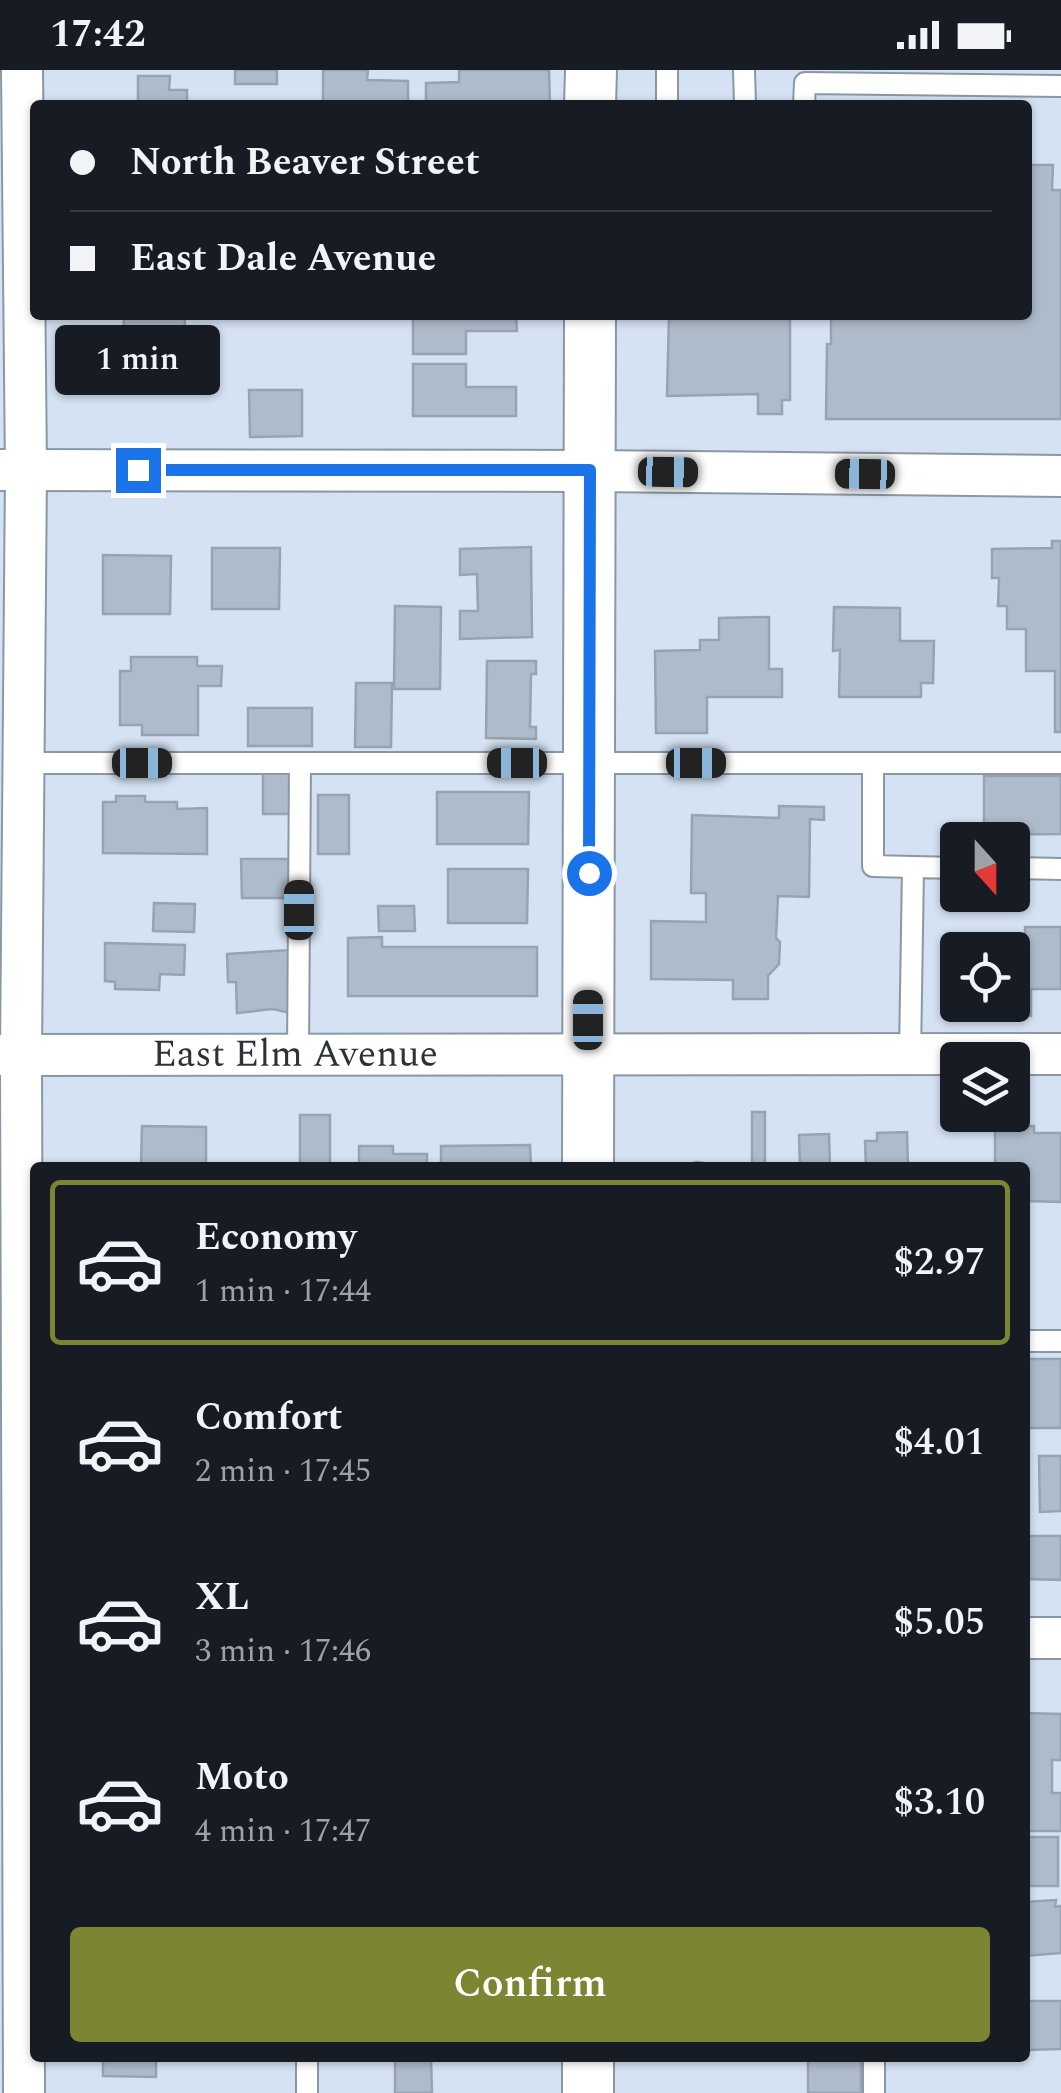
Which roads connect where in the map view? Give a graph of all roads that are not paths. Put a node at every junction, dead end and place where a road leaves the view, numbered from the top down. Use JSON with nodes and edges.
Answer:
{"nodes":[{"id":1,"x":22,"y":70,"type":"edge"},
{"id":2,"x":590,"y":70,"type":"edge"},
{"id":3,"x":667,"y":70,"type":"edge"},
{"id":4,"x":744,"y":70,"type":"edge"},
{"id":5,"x":805,"y":77,"type":"edge"},
{"id":6,"x":1061,"y":86,"type":"edge"},
{"id":7,"x":590,"y":100,"type":"edge"},
{"id":8,"x":666,"y":100,"type":"edge"},
{"id":9,"x":745,"y":100,"type":"edge"},
{"id":10,"x":12,"y":181,"type":"edge"},
{"id":11,"x":590,"y":320,"type":"edge"},
{"id":12,"x":13,"y":470,"type":"edge"},
{"id":13,"x":590,"y":470,"type":"junction"},
{"id":14,"x":1061,"y":476,"type":"edge"},
{"id":15,"x":23,"y":763,"type":"junction"},
{"id":16,"x":300,"y":763,"type":"junction"},
{"id":17,"x":589,"y":763,"type":"junction"},
{"id":18,"x":873,"y":763,"type":"junction"},
{"id":19,"x":1061,"y":763,"type":"edge"},
{"id":20,"x":913,"y":868,"type":"junction"},
{"id":21,"x":940,"y":868,"type":"edge"},
{"id":22,"x":1030,"y":868,"type":"edge"},
{"id":23,"x":1061,"y":869,"type":"edge"},
{"id":24,"x":1061,"y":1054,"type":"edge"},
{"id":25,"x":10,"y":1055,"type":"edge"},
{"id":26,"x":910,"y":1055,"type":"junction"},
{"id":27,"x":298,"y":1056,"type":"junction"},
{"id":28,"x":588,"y":1057,"type":"junction"},
{"id":29,"x":588,"y":1162,"type":"edge"},
{"id":30,"x":19,"y":1336,"type":"edge"},
{"id":31,"x":1030,"y":1340,"type":"edge"},
{"id":32,"x":1061,"y":1341,"type":"edge"},
{"id":33,"x":1030,"y":1638,"type":"edge"},
{"id":34,"x":1061,"y":1638,"type":"edge"},
{"id":35,"x":20,"y":1643,"type":"edge"},
{"id":36,"x":307,"y":2062,"type":"edge"},
{"id":37,"x":588,"y":2062,"type":"edge"},
{"id":38,"x":874,"y":2062,"type":"edge"},
{"id":39,"x":24,"y":2093,"type":"edge"},
{"id":40,"x":307,"y":2093,"type":"edge"},
{"id":41,"x":588,"y":2093,"type":"edge"},
{"id":42,"x":874,"y":2093,"type":"edge"}],
"edges":[{"from":1,"to":10,"type":"street"},
{"from":2,"to":7,"type":"street"},
{"from":3,"to":8,"type":"lane"},
{"from":4,"to":9,"type":"lane"},
{"from":5,"to":6,"type":"lane"},
{"from":10,"to":12,"type":"street"},
{"from":11,"to":13,"type":"street"},
{"from":12,"to":13,"type":"street"},
{"from":12,"to":15,"type":"street"},
{"from":13,"to":14,"type":"street"},
{"from":13,"to":17,"type":"street"},
{"from":15,"to":16,"type":"lane"},
{"from":15,"to":25,"type":"street"},
{"from":16,"to":17,"type":"lane"},
{"from":16,"to":27,"type":"lane"},
{"from":17,"to":18,"type":"lane"},
{"from":17,"to":28,"type":"street"},
{"from":18,"to":19,"type":"lane"},
{"from":18,"to":20,"type":"lane"},
{"from":20,"to":21,"type":"lane"},
{"from":20,"to":26,"type":"lane"},
{"from":22,"to":23,"type":"lane"},
{"from":24,"to":26,"type":"street","name":"East Elm Avenue"},
{"from":25,"to":27,"type":"street","name":"East Elm Avenue"},
{"from":25,"to":30,"type":"street"},
{"from":26,"to":28,"type":"street","name":"East Elm Avenue"},
{"from":27,"to":28,"type":"street","name":"East Elm Avenue"},
{"from":28,"to":29,"type":"street"},
{"from":30,"to":35,"type":"street"},
{"from":31,"to":32,"type":"lane"},
{"from":33,"to":34,"type":"street"},
{"from":35,"to":39,"type":"street"},
{"from":36,"to":40,"type":"lane"},
{"from":37,"to":41,"type":"street"},
{"from":38,"to":42,"type":"lane"}]}
